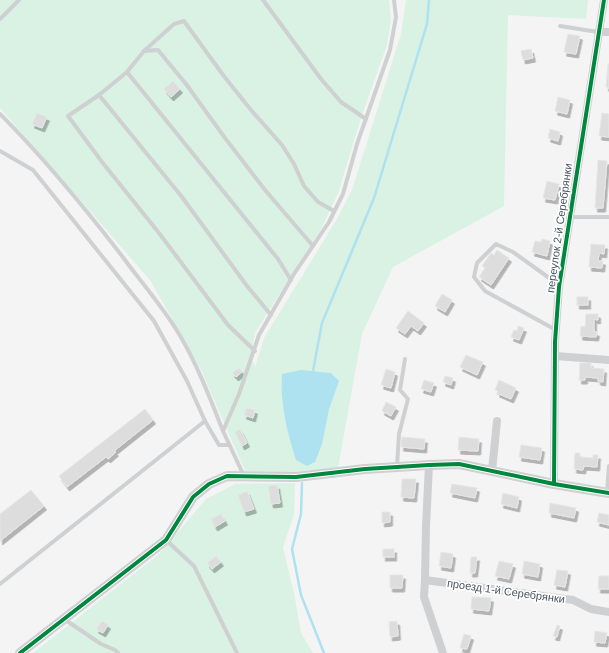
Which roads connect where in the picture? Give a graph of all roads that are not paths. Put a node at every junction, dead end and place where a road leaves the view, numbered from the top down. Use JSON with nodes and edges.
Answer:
{"nodes":[{"id":1,"x":19,"y":0,"type":"edge"},
{"id":2,"x":263,"y":0,"type":"edge"},
{"id":3,"x":394,"y":0,"type":"edge"},
{"id":4,"x":604,"y":0,"type":"edge"},
{"id":5,"x":0,"y":19,"type":"edge"},
{"id":6,"x":560,"y":26,"type":"dead end"},
{"id":7,"x":598,"y":32,"type":"junction"},
{"id":8,"x":609,"y":32,"type":"edge"},
{"id":9,"x":144,"y":51,"type":"junction"},
{"id":10,"x":127,"y":72,"type":"junction"},
{"id":11,"x":100,"y":96,"type":"junction"},
{"id":12,"x":0,"y":114,"type":"edge"},
{"id":13,"x":366,"y":119,"type":"junction"},
{"id":14,"x":0,"y":150,"type":"edge"},
{"id":15,"x":334,"y":211,"type":"junction"},
{"id":16,"x":570,"y":217,"type":"junction"},
{"id":17,"x":609,"y":217,"type":"edge"},
{"id":18,"x":313,"y":246,"type":"junction"},
{"id":19,"x":291,"y":280,"type":"junction"},
{"id":20,"x":559,"y":285,"type":"junction"},
{"id":21,"x":271,"y":315,"type":"junction"},
{"id":22,"x":556,"y":330,"type":"junction"},
{"id":23,"x":255,"y":350,"type":"junction"},
{"id":24,"x":555,"y":356,"type":"junction"},
{"id":25,"x":405,"y":359,"type":"dead end"},
{"id":26,"x":609,"y":360,"type":"edge"},
{"id":27,"x":205,"y":421,"type":"junction"},
{"id":28,"x":497,"y":421,"type":"dead end"},
{"id":29,"x":222,"y":431,"type":"junction"},
{"id":30,"x":229,"y":445,"type":"junction"},
{"id":31,"x":430,"y":465,"type":"junction"},
{"id":32,"x":609,"y":466,"type":"edge"},
{"id":33,"x":397,"y":467,"type":"junction"},
{"id":34,"x":492,"y":471,"type":"junction"},
{"id":35,"x":245,"y":476,"type":"junction"},
{"id":36,"x":554,"y":484,"type":"junction"},
{"id":37,"x":608,"y":493,"type":"edge"},
{"id":38,"x":166,"y":540,"type":"junction"},
{"id":39,"x":425,"y":580,"type":"junction"},
{"id":40,"x":0,"y":584,"type":"edge"},
{"id":41,"x":609,"y":612,"type":"edge"},
{"id":42,"x":64,"y":619,"type":"junction"},
{"id":43,"x":20,"y":653,"type":"edge"},
{"id":44,"x":118,"y":653,"type":"edge"},
{"id":45,"x":238,"y":653,"type":"edge"},
{"id":46,"x":443,"y":653,"type":"edge"}],
"edges":[{"from":1,"to":5,"type":"lane"},
{"from":2,"to":13,"type":"lane"},
{"from":3,"to":13,"type":"lane"},
{"from":4,"to":7,"type":"street","name":"переулок 2-й Серебрянки"},
{"from":6,"to":7,"type":"lane"},
{"from":7,"to":8,"type":"street"},
{"from":7,"to":16,"type":"street","name":"переулок 2-й Серебрянки"},
{"from":9,"to":10,"type":"lane"},
{"from":9,"to":15,"type":"lane"},
{"from":9,"to":18,"type":"lane"},
{"from":10,"to":11,"type":"lane"},
{"from":10,"to":19,"type":"lane"},
{"from":11,"to":21,"type":"lane"},
{"from":11,"to":23,"type":"lane"},
{"from":12,"to":29,"type":"lane"},
{"from":13,"to":15,"type":"lane"},
{"from":14,"to":27,"type":"lane"},
{"from":15,"to":18,"type":"lane"},
{"from":16,"to":17,"type":"lane"},
{"from":16,"to":20,"type":"street","name":"переулок 2-й Серебрянки"},
{"from":18,"to":19,"type":"lane"},
{"from":19,"to":21,"type":"lane"},
{"from":20,"to":22,"type":"street","name":"переулок 2-й Серебрянки"},
{"from":20,"to":22,"type":"lane"},
{"from":21,"to":23,"type":"lane"},
{"from":22,"to":24,"type":"street","name":"переулок 2-й Серебрянки"},
{"from":23,"to":29,"type":"lane"},
{"from":24,"to":26,"type":"street"},
{"from":24,"to":36,"type":"street","name":"переулок 2-й Серебрянки"},
{"from":25,"to":33,"type":"lane"},
{"from":27,"to":30,"type":"lane"},
{"from":27,"to":40,"type":"lane"},
{"from":28,"to":34,"type":"street"},
{"from":29,"to":30,"type":"lane"},
{"from":30,"to":35,"type":"lane"},
{"from":31,"to":33,"type":"street"},
{"from":31,"to":34,"type":"street"},
{"from":31,"to":39,"type":"street"},
{"from":32,"to":37,"type":"lane"},
{"from":33,"to":35,"type":"street"},
{"from":34,"to":36,"type":"street"},
{"from":35,"to":38,"type":"street"},
{"from":36,"to":37,"type":"street"},
{"from":38,"to":42,"type":"street"},
{"from":38,"to":45,"type":"lane"},
{"from":39,"to":41,"type":"street","name":"проезд 1-й Серебрянки"},
{"from":39,"to":46,"type":"street"},
{"from":42,"to":43,"type":"street"},
{"from":42,"to":44,"type":"lane"}]}
